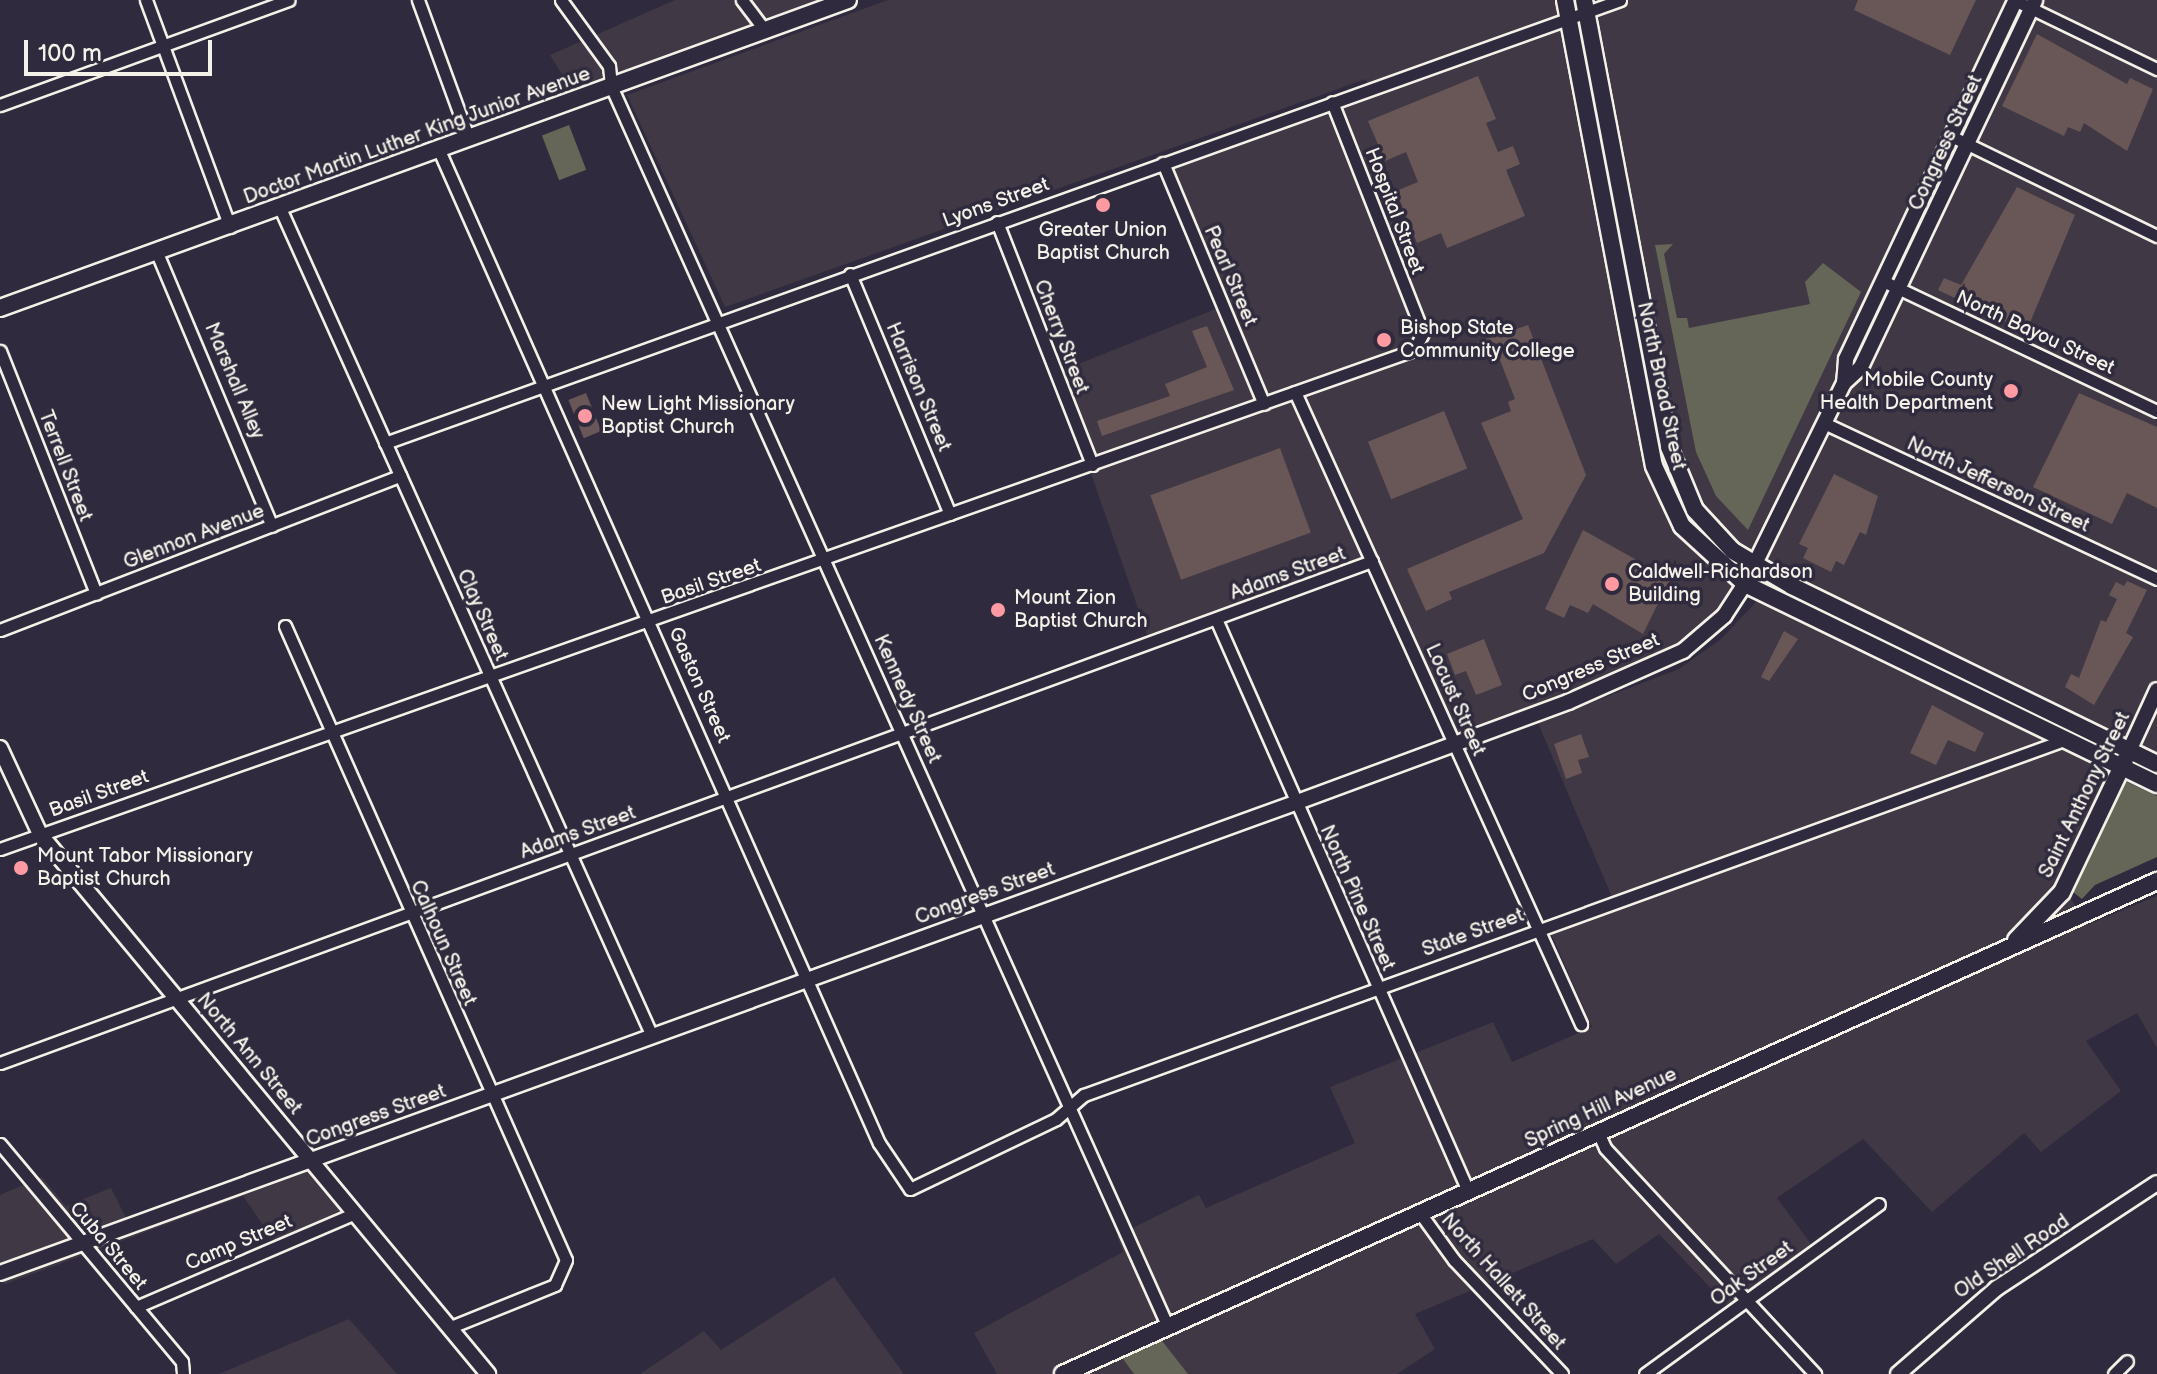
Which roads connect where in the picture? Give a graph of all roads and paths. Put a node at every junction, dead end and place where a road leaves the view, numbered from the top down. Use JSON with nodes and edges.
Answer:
{"nodes":[{"id":1,"x":146,"y":0,"type":"edge"},
{"id":2,"x":288,"y":0,"type":"edge"},
{"id":3,"x":418,"y":0,"type":"edge"},
{"id":4,"x":561,"y":0,"type":"edge"},
{"id":5,"x":742,"y":0,"type":"edge"},
{"id":6,"x":848,"y":0,"type":"edge"},
{"id":7,"x":1565,"y":0,"type":"edge"},
{"id":8,"x":1620,"y":0,"type":"edge"},
{"id":9,"x":2015,"y":0,"type":"edge"},
{"id":10,"x":2033,"y":4,"type":"edge"},
{"id":11,"x":1585,"y":6,"type":"edge"},
{"id":12,"x":1568,"y":18,"type":"junction"},
{"id":13,"x":765,"y":31,"type":"junction"},
{"id":14,"x":163,"y":45,"type":"junction"},
{"id":15,"x":2157,"y":69,"type":"edge"},
{"id":16,"x":611,"y":86,"type":"junction"},
{"id":17,"x":1332,"y":102,"type":"junction"},
{"id":18,"x":0,"y":105,"type":"edge"},
{"id":19,"x":1951,"y":136,"type":"junction"},
{"id":20,"x":468,"y":137,"type":"junction"},
{"id":21,"x":1967,"y":144,"type":"junction"},
{"id":22,"x":438,"y":148,"type":"junction"},
{"id":23,"x":1163,"y":163,"type":"junction"},
{"id":24,"x":280,"y":208,"type":"junction"},
{"id":25,"x":997,"y":222,"type":"junction"},
{"id":26,"x":230,"y":227,"type":"junction"},
{"id":27,"x":2157,"y":236,"type":"edge"},
{"id":28,"x":157,"y":253,"type":"junction"},
{"id":29,"x":850,"y":274,"type":"junction"},
{"id":30,"x":1883,"y":281,"type":"junction"},
{"id":31,"x":1898,"y":288,"type":"junction"},
{"id":32,"x":0,"y":308,"type":"edge"},
{"id":33,"x":719,"y":321,"type":"junction"},
{"id":34,"x":1423,"y":333,"type":"joint"},
{"id":35,"x":0,"y":351,"type":"edge"},
{"id":36,"x":1844,"y":383,"type":"junction"},
{"id":37,"x":543,"y":384,"type":"junction"},
{"id":38,"x":1295,"y":392,"type":"junction"},
{"id":39,"x":1264,"y":404,"type":"junction"},
{"id":40,"x":2157,"y":411,"type":"edge"},
{"id":41,"x":1824,"y":423,"type":"junction"},
{"id":42,"x":385,"y":443,"type":"junction"},
{"id":43,"x":1092,"y":465,"type":"junction"},
{"id":44,"x":400,"y":476,"type":"junction"},
{"id":45,"x":950,"y":514,"type":"junction"},
{"id":46,"x":272,"y":526,"type":"junction"},
{"id":47,"x":1372,"y":561,"type":"junction"},
{"id":48,"x":826,"y":562,"type":"junction"},
{"id":49,"x":1754,"y":565,"type":"junction"},
{"id":50,"x":2157,"y":579,"type":"edge"},
{"id":51,"x":1745,"y":584,"type":"junction"},
{"id":52,"x":96,"y":594,"type":"junction"},
{"id":53,"x":1216,"y":619,"type":"junction"},
{"id":54,"x":651,"y":622,"type":"junction"},
{"id":55,"x":285,"y":626,"type":"dead end"},
{"id":56,"x":0,"y":630,"type":"edge"},
{"id":57,"x":491,"y":678,"type":"junction"},
{"id":58,"x":2157,"y":690,"type":"edge"},
{"id":59,"x":331,"y":732,"type":"junction"},
{"id":60,"x":902,"y":732,"type":"junction"},
{"id":61,"x":2064,"y":740,"type":"junction"},
{"id":62,"x":1455,"y":744,"type":"junction"},
{"id":63,"x":0,"y":748,"type":"edge"},
{"id":64,"x":2125,"y":759,"type":"junction"},
{"id":65,"x":2157,"y":764,"type":"edge"},
{"id":66,"x":2157,"y":784,"type":"edge"},
{"id":67,"x":729,"y":796,"type":"junction"},
{"id":68,"x":1295,"y":803,"type":"junction"},
{"id":69,"x":40,"y":834,"type":"junction"},
{"id":70,"x":0,"y":849,"type":"edge"},
{"id":71,"x":571,"y":855,"type":"junction"},
{"id":72,"x":2157,"y":881,"type":"edge"},
{"id":73,"x":411,"y":914,"type":"junction"},
{"id":74,"x":985,"y":916,"type":"junction"},
{"id":75,"x":1538,"y":929,"type":"junction"},
{"id":76,"x":2008,"y":947,"type":"junction"},
{"id":77,"x":811,"y":978,"type":"junction"},
{"id":78,"x":1377,"y":987,"type":"junction"},
{"id":79,"x":177,"y":999,"type":"junction"},
{"id":80,"x":1581,"y":1024,"type":"dead end"},
{"id":81,"x":652,"y":1036,"type":"junction"},
{"id":82,"x":0,"y":1063,"type":"edge"},
{"id":83,"x":490,"y":1096,"type":"junction"},
{"id":84,"x":1071,"y":1107,"type":"junction"},
{"id":85,"x":1598,"y":1132,"type":"junction"},
{"id":86,"x":0,"y":1144,"type":"edge"},
{"id":87,"x":312,"y":1161,"type":"junction"},
{"id":88,"x":2157,"y":1183,"type":"edge"},
{"id":89,"x":910,"y":1189,"type":"joint"},
{"id":90,"x":1468,"y":1191,"type":"junction"},
{"id":91,"x":1879,"y":1204,"type":"dead end"},
{"id":92,"x":355,"y":1213,"type":"junction"},
{"id":93,"x":1420,"y":1213,"type":"junction"},
{"id":94,"x":82,"y":1242,"type":"junction"},
{"id":95,"x":0,"y":1273,"type":"edge"},
{"id":96,"x":1746,"y":1300,"type":"junction"},
{"id":97,"x":136,"y":1307,"type":"junction"},
{"id":98,"x":451,"y":1327,"type":"junction"},
{"id":99,"x":1168,"y":1327,"type":"junction"},
{"id":100,"x":2127,"y":1361,"type":"dead end"},
{"id":101,"x":183,"y":1373,"type":"edge"},
{"id":102,"x":488,"y":1374,"type":"edge"},
{"id":103,"x":1063,"y":1374,"type":"edge"},
{"id":104,"x":1562,"y":1374,"type":"edge"},
{"id":105,"x":1645,"y":1374,"type":"edge"},
{"id":106,"x":1815,"y":1374,"type":"edge"},
{"id":107,"x":1898,"y":1374,"type":"edge"},
{"id":108,"x":2114,"y":1374,"type":"edge"}],
"edges":[{"from":1,"to":14,"type":"street"},
{"from":2,"to":14,"type":"street"},
{"from":3,"to":20,"type":"street"},
{"from":4,"to":16,"type":"street","name":"Kennedy Street"},
{"from":5,"to":13,"type":"street"},
{"from":6,"to":13,"type":"main road","name":"Doctor Martin Luther King Junior Avenue"},
{"from":7,"to":12,"type":"main road","name":"North Broad Street"},
{"from":8,"to":11,"type":"street","name":"Lyons Street"},
{"from":9,"to":10,"type":"street"},
{"from":9,"to":19,"type":"street","name":"Congress Street"},
{"from":10,"to":15,"type":"street"},
{"from":10,"to":21,"type":"street","name":"Congress Street"},
{"from":11,"to":12,"type":"street","name":"Lyons Street"},
{"from":11,"to":49,"type":"main road","name":"North Broad Street"},
{"from":12,"to":17,"type":"street","name":"Lyons Street"},
{"from":12,"to":51,"type":"main road","name":"North Broad Street"},
{"from":13,"to":16,"type":"main road","name":"Doctor Martin Luther King Junior Avenue"},
{"from":14,"to":18,"type":"street"},
{"from":14,"to":26,"type":"street"},
{"from":16,"to":20,"type":"main road","name":"Doctor Martin Luther King Junior Avenue"},
{"from":16,"to":33,"type":"street","name":"Kennedy Street"},
{"from":17,"to":23,"type":"street","name":"Lyons Street"},
{"from":17,"to":34,"type":"street","name":"Hospital Street"},
{"from":19,"to":21,"type":"street"},
{"from":19,"to":30,"type":"street","name":"Congress Street"},
{"from":20,"to":22,"type":"main road","name":"Doctor Martin Luther King Junior Avenue"},
{"from":21,"to":27,"type":"street"},
{"from":21,"to":31,"type":"street","name":"Congress Street"},
{"from":22,"to":24,"type":"main road","name":"Doctor Martin Luther King Junior Avenue"},
{"from":22,"to":37,"type":"street","name":"Gaston Street"},
{"from":23,"to":25,"type":"street","name":"Lyons Street"},
{"from":23,"to":39,"type":"street","name":"Pearl Street"},
{"from":24,"to":26,"type":"main road","name":"Doctor Martin Luther King Junior Avenue"},
{"from":24,"to":42,"type":"street","name":"Clay Street"},
{"from":25,"to":29,"type":"street","name":"Lyons Street"},
{"from":25,"to":43,"type":"street","name":"Cherry Street"},
{"from":26,"to":28,"type":"main road","name":"Doctor Martin Luther King Junior Avenue"},
{"from":28,"to":32,"type":"main road","name":"Doctor Martin Luther King Junior Avenue"},
{"from":28,"to":46,"type":"street","name":"Marshall Alley"},
{"from":29,"to":33,"type":"street","name":"Lyons Street"},
{"from":29,"to":45,"type":"street","name":"Harrison Street"},
{"from":30,"to":31,"type":"street","name":"North Bayou Street"},
{"from":30,"to":36,"type":"street","name":"Congress Street"},
{"from":31,"to":36,"type":"street","name":"Congress Street"},
{"from":31,"to":40,"type":"street","name":"North Bayou Street"},
{"from":33,"to":37,"type":"street","name":"Lyons Street"},
{"from":33,"to":48,"type":"street","name":"Kennedy Street"},
{"from":34,"to":38,"type":"street","name":"Basil Street"},
{"from":35,"to":52,"type":"street","name":"Terrell Street"},
{"from":36,"to":41,"type":"street","name":"Congress Street"},
{"from":37,"to":42,"type":"street","name":"Lyons Street"},
{"from":37,"to":54,"type":"street","name":"Gaston Street"},
{"from":38,"to":39,"type":"street","name":"Basil Street"},
{"from":38,"to":47,"type":"street","name":"Locust Street"},
{"from":39,"to":43,"type":"street","name":"Basil Street"},
{"from":41,"to":49,"type":"street","name":"Congress Street"},
{"from":41,"to":50,"type":"street","name":"North Jefferson Street"},
{"from":42,"to":44,"type":"street","name":"Clay Street"},
{"from":43,"to":45,"type":"street","name":"Basil Street"},
{"from":44,"to":46,"type":"street","name":"Glennon Avenue"},
{"from":44,"to":57,"type":"street","name":"Clay Street"},
{"from":45,"to":48,"type":"street","name":"Basil Street"},
{"from":46,"to":52,"type":"street","name":"Glennon Avenue"},
{"from":47,"to":53,"type":"street","name":"Adams Street"},
{"from":47,"to":62,"type":"street","name":"Locust Street"},
{"from":48,"to":54,"type":"street","name":"Basil Street"},
{"from":48,"to":60,"type":"street","name":"Kennedy Street"},
{"from":49,"to":51,"type":"street","name":"Congress Street"},
{"from":49,"to":64,"type":"main road","name":"North Broad Street"},
{"from":51,"to":61,"type":"main road","name":"North Broad Street"},
{"from":51,"to":62,"type":"street","name":"Congress Street"},
{"from":52,"to":56,"type":"street","name":"Glennon Avenue"},
{"from":53,"to":60,"type":"street","name":"Adams Street"},
{"from":53,"to":68,"type":"street","name":"North Pine Street"},
{"from":54,"to":57,"type":"street","name":"Basil Street"},
{"from":54,"to":67,"type":"street","name":"Gaston Street"},
{"from":55,"to":59,"type":"street","name":"Calhoun Street"},
{"from":57,"to":59,"type":"street","name":"Basil Street"},
{"from":57,"to":71,"type":"street","name":"Clay Street"},
{"from":58,"to":64,"type":"street","name":"Saint Anthony Street"},
{"from":59,"to":69,"type":"street","name":"Basil Street"},
{"from":59,"to":73,"type":"street","name":"Calhoun Street"},
{"from":60,"to":67,"type":"street","name":"Adams Street"},
{"from":60,"to":74,"type":"street","name":"Kennedy Street"},
{"from":61,"to":64,"type":"main road","name":"North Broad Street"},
{"from":61,"to":75,"type":"street","name":"State Street"},
{"from":62,"to":68,"type":"street","name":"Congress Street"},
{"from":62,"to":75,"type":"street","name":"Locust Street"},
{"from":63,"to":69,"type":"street","name":"North Ann Street"},
{"from":64,"to":65,"type":"main road","name":"North Broad Street"},
{"from":64,"to":66,"type":"main road","name":"North Broad Street"},
{"from":64,"to":76,"type":"main road","name":"Saint Anthony Street"},
{"from":67,"to":71,"type":"street","name":"Adams Street"},
{"from":67,"to":77,"type":"street","name":"Gaston Street"},
{"from":68,"to":74,"type":"street","name":"Congress Street"},
{"from":68,"to":78,"type":"street","name":"North Pine Street"},
{"from":69,"to":70,"type":"street","name":"Basil Street"},
{"from":69,"to":79,"type":"street","name":"North Ann Street"},
{"from":71,"to":73,"type":"street","name":"Adams Street"},
{"from":71,"to":81,"type":"street","name":"Clay Street"},
{"from":72,"to":76,"type":"main road","name":"Spring Hill Avenue"},
{"from":73,"to":79,"type":"street","name":"Adams Street"},
{"from":73,"to":83,"type":"street","name":"Calhoun Street"},
{"from":74,"to":77,"type":"street","name":"Congress Street"},
{"from":74,"to":84,"type":"street","name":"Kennedy Street"},
{"from":75,"to":78,"type":"street","name":"State Street"},
{"from":75,"to":80,"type":"street","name":"Locust Street"},
{"from":76,"to":85,"type":"main road","name":"Spring Hill Avenue"},
{"from":77,"to":81,"type":"street","name":"Congress Street"},
{"from":77,"to":89,"type":"street","name":"Gaston Street"},
{"from":78,"to":84,"type":"street","name":"State Street"},
{"from":78,"to":90,"type":"street","name":"North Pine Street"},
{"from":79,"to":82,"type":"street","name":"Adams Street"},
{"from":79,"to":87,"type":"street","name":"North Ann Street"},
{"from":81,"to":83,"type":"street","name":"Congress Street"},
{"from":83,"to":87,"type":"street","name":"Congress Street"},
{"from":83,"to":98,"type":"street","name":"Calhoun Street"},
{"from":84,"to":89,"type":"street","name":"State Street"},
{"from":84,"to":99,"type":"street","name":"Kennedy Street"},
{"from":85,"to":90,"type":"main road","name":"Spring Hill Avenue"},
{"from":85,"to":96,"type":"street"},
{"from":86,"to":94,"type":"street","name":"Cuba Street"},
{"from":87,"to":92,"type":"street","name":"North Ann Street"},
{"from":87,"to":94,"type":"street","name":"Congress Street"},
{"from":88,"to":107,"type":"street","name":"Old Shell Road"},
{"from":90,"to":93,"type":"main road","name":"Spring Hill Avenue"},
{"from":91,"to":96,"type":"street","name":"Oak Street"},
{"from":92,"to":97,"type":"street","name":"Camp Street"},
{"from":92,"to":98,"type":"street","name":"North Ann Street"},
{"from":93,"to":99,"type":"main road","name":"Spring Hill Avenue"},
{"from":93,"to":104,"type":"street","name":"North Hallett Street"},
{"from":94,"to":95,"type":"street","name":"Congress Street"},
{"from":94,"to":97,"type":"street","name":"Cuba Street"},
{"from":96,"to":105,"type":"street","name":"Oak Street"},
{"from":96,"to":106,"type":"street"},
{"from":97,"to":101,"type":"street","name":"Cuba Street"},
{"from":98,"to":102,"type":"street","name":"North Ann Street"},
{"from":99,"to":103,"type":"main road","name":"Spring Hill Avenue"},
{"from":100,"to":108,"type":"street"}]}
